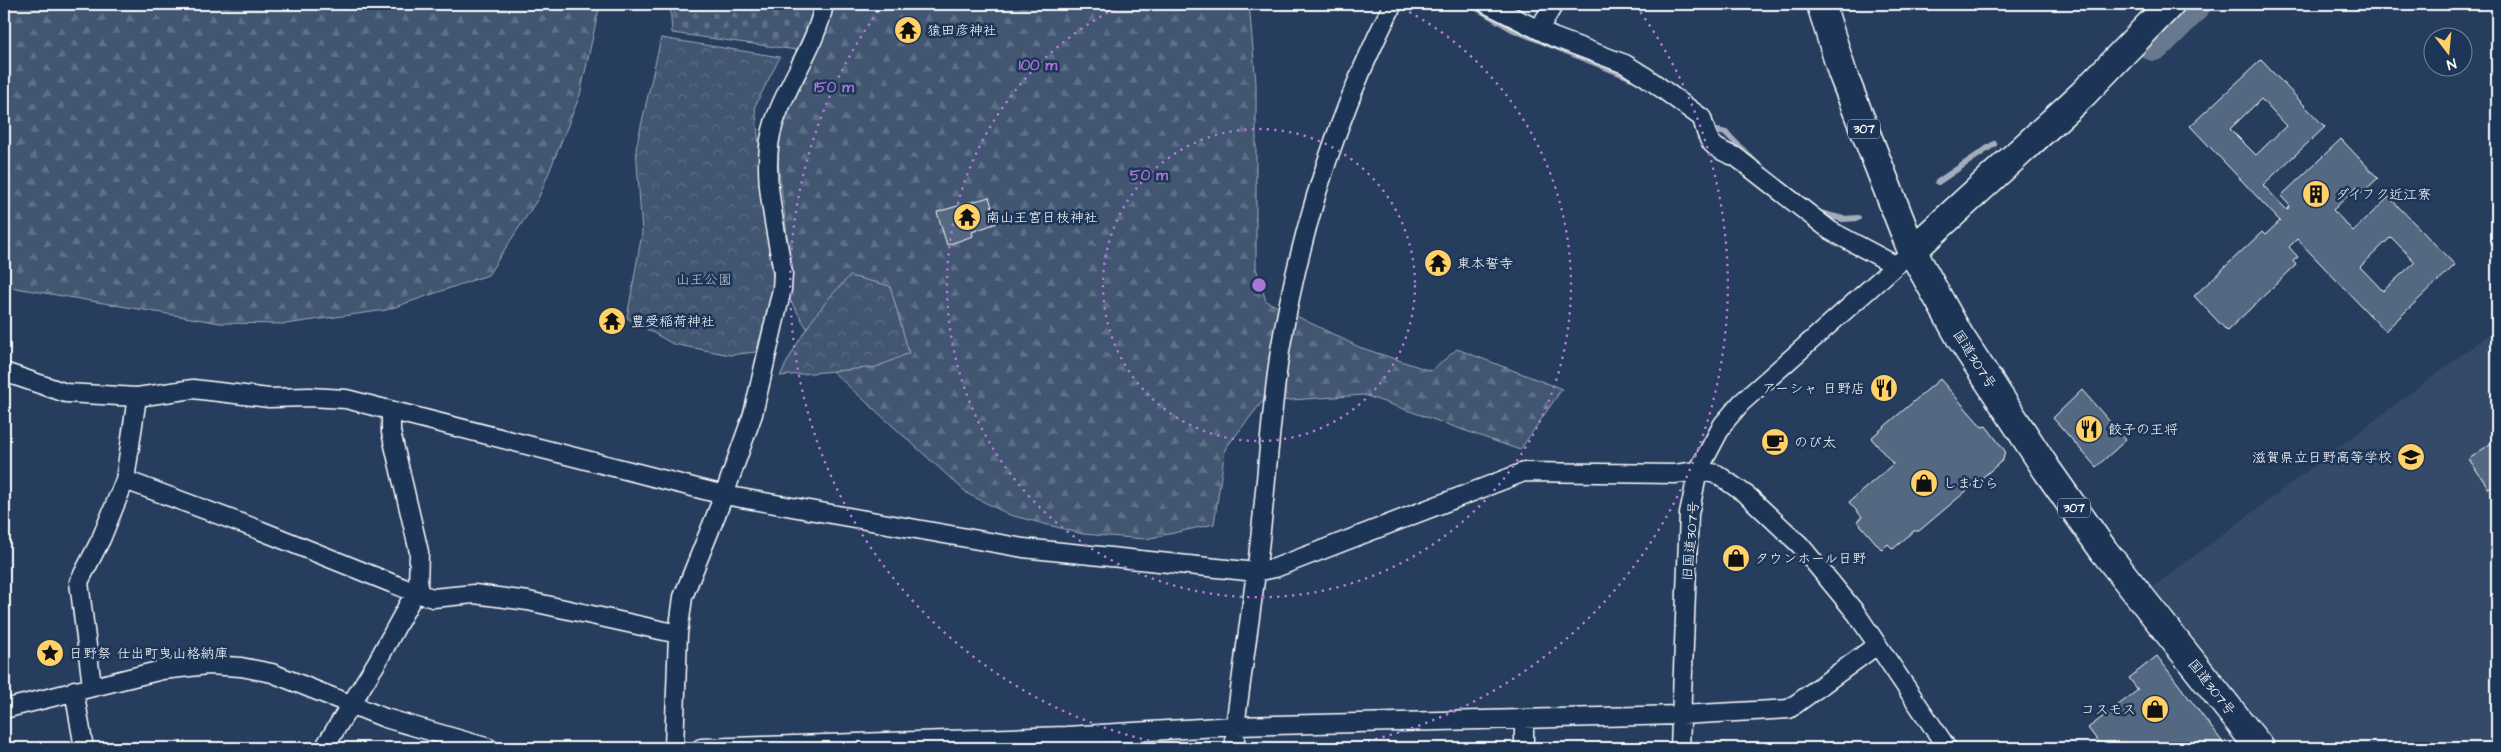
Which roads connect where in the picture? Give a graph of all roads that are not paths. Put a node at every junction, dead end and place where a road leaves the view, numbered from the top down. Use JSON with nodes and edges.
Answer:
{"nodes":[{"id":1,"x":824,"y":4,"type":"edge"},
{"id":2,"x":1392,"y":4,"type":"edge"},
{"id":3,"x":1487,"y":4,"type":"edge"},
{"id":4,"x":1554,"y":4,"type":"edge"},
{"id":5,"x":1821,"y":4,"type":"edge"},
{"id":6,"x":2170,"y":4,"type":"edge"},
{"id":7,"x":1539,"y":29,"type":"junction"},
{"id":8,"x":1903,"y":258,"type":"junction"},
{"id":9,"x":4,"y":372,"type":"edge"},
{"id":10,"x":137,"y":397,"type":"junction"},
{"id":11,"x":391,"y":411,"type":"junction"},
{"id":12,"x":1698,"y":471,"type":"junction"},
{"id":13,"x":125,"y":480,"type":"junction"},
{"id":14,"x":724,"y":496,"type":"junction"},
{"id":15,"x":1256,"y":572,"type":"junction"},
{"id":16,"x":416,"y":593,"type":"junction"},
{"id":17,"x":678,"y":634,"type":"junction"},
{"id":18,"x":1877,"y":645,"type":"junction"},
{"id":19,"x":92,"y":686,"type":"junction"},
{"id":20,"x":74,"y":690,"type":"junction"},
{"id":21,"x":350,"y":706,"type":"junction"},
{"id":22,"x":4,"y":709,"type":"edge"},
{"id":23,"x":1681,"y":715,"type":"junction"},
{"id":24,"x":1524,"y":719,"type":"junction"},
{"id":25,"x":1235,"y":726,"type":"junction"},
{"id":26,"x":84,"y":748,"type":"edge"},
{"id":27,"x":324,"y":748,"type":"edge"},
{"id":28,"x":489,"y":748,"type":"edge"},
{"id":29,"x":674,"y":748,"type":"edge"},
{"id":30,"x":701,"y":748,"type":"edge"},
{"id":31,"x":1234,"y":748,"type":"edge"},
{"id":32,"x":1524,"y":748,"type":"edge"},
{"id":33,"x":1680,"y":748,"type":"edge"},
{"id":34,"x":1947,"y":748,"type":"edge"},
{"id":35,"x":2260,"y":748,"type":"edge"}],
"edges":[{"from":1,"to":14,"type":"street"},
{"from":2,"to":15,"type":"street"},
{"from":3,"to":7,"type":"street"},
{"from":4,"to":7,"type":"street"},
{"from":5,"to":8,"type":"highway","number":"307"},
{"from":6,"to":8,"type":"highway"},
{"from":7,"to":8,"type":"street"},
{"from":8,"to":12,"type":"street","name":"旧国道307号"},
{"from":8,"to":35,"type":"highway","name":"国道307号","number":"307"},
{"from":9,"to":10,"type":"street"},
{"from":10,"to":11,"type":"street"},
{"from":10,"to":13,"type":"street"},
{"from":11,"to":14,"type":"street"},
{"from":11,"to":16,"type":"street"},
{"from":12,"to":15,"type":"street"},
{"from":12,"to":18,"type":"street"},
{"from":12,"to":23,"type":"street","name":"旧国道307号"},
{"from":13,"to":16,"type":"street"},
{"from":13,"to":19,"type":"street"},
{"from":14,"to":15,"type":"street"},
{"from":14,"to":17,"type":"street"},
{"from":15,"to":25,"type":"street"},
{"from":16,"to":17,"type":"street"},
{"from":16,"to":21,"type":"street"},
{"from":17,"to":29,"type":"street"},
{"from":18,"to":23,"type":"street"},
{"from":18,"to":34,"type":"street"},
{"from":19,"to":20,"type":"street"},
{"from":19,"to":21,"type":"street"},
{"from":20,"to":22,"type":"street"},
{"from":20,"to":26,"type":"street"},
{"from":21,"to":27,"type":"street"},
{"from":21,"to":28,"type":"street"},
{"from":23,"to":24,"type":"street"},
{"from":23,"to":33,"type":"street","name":"旧国道307号"},
{"from":24,"to":25,"type":"street"},
{"from":24,"to":32,"type":"street"},
{"from":25,"to":30,"type":"street"},
{"from":25,"to":31,"type":"street"}]}
